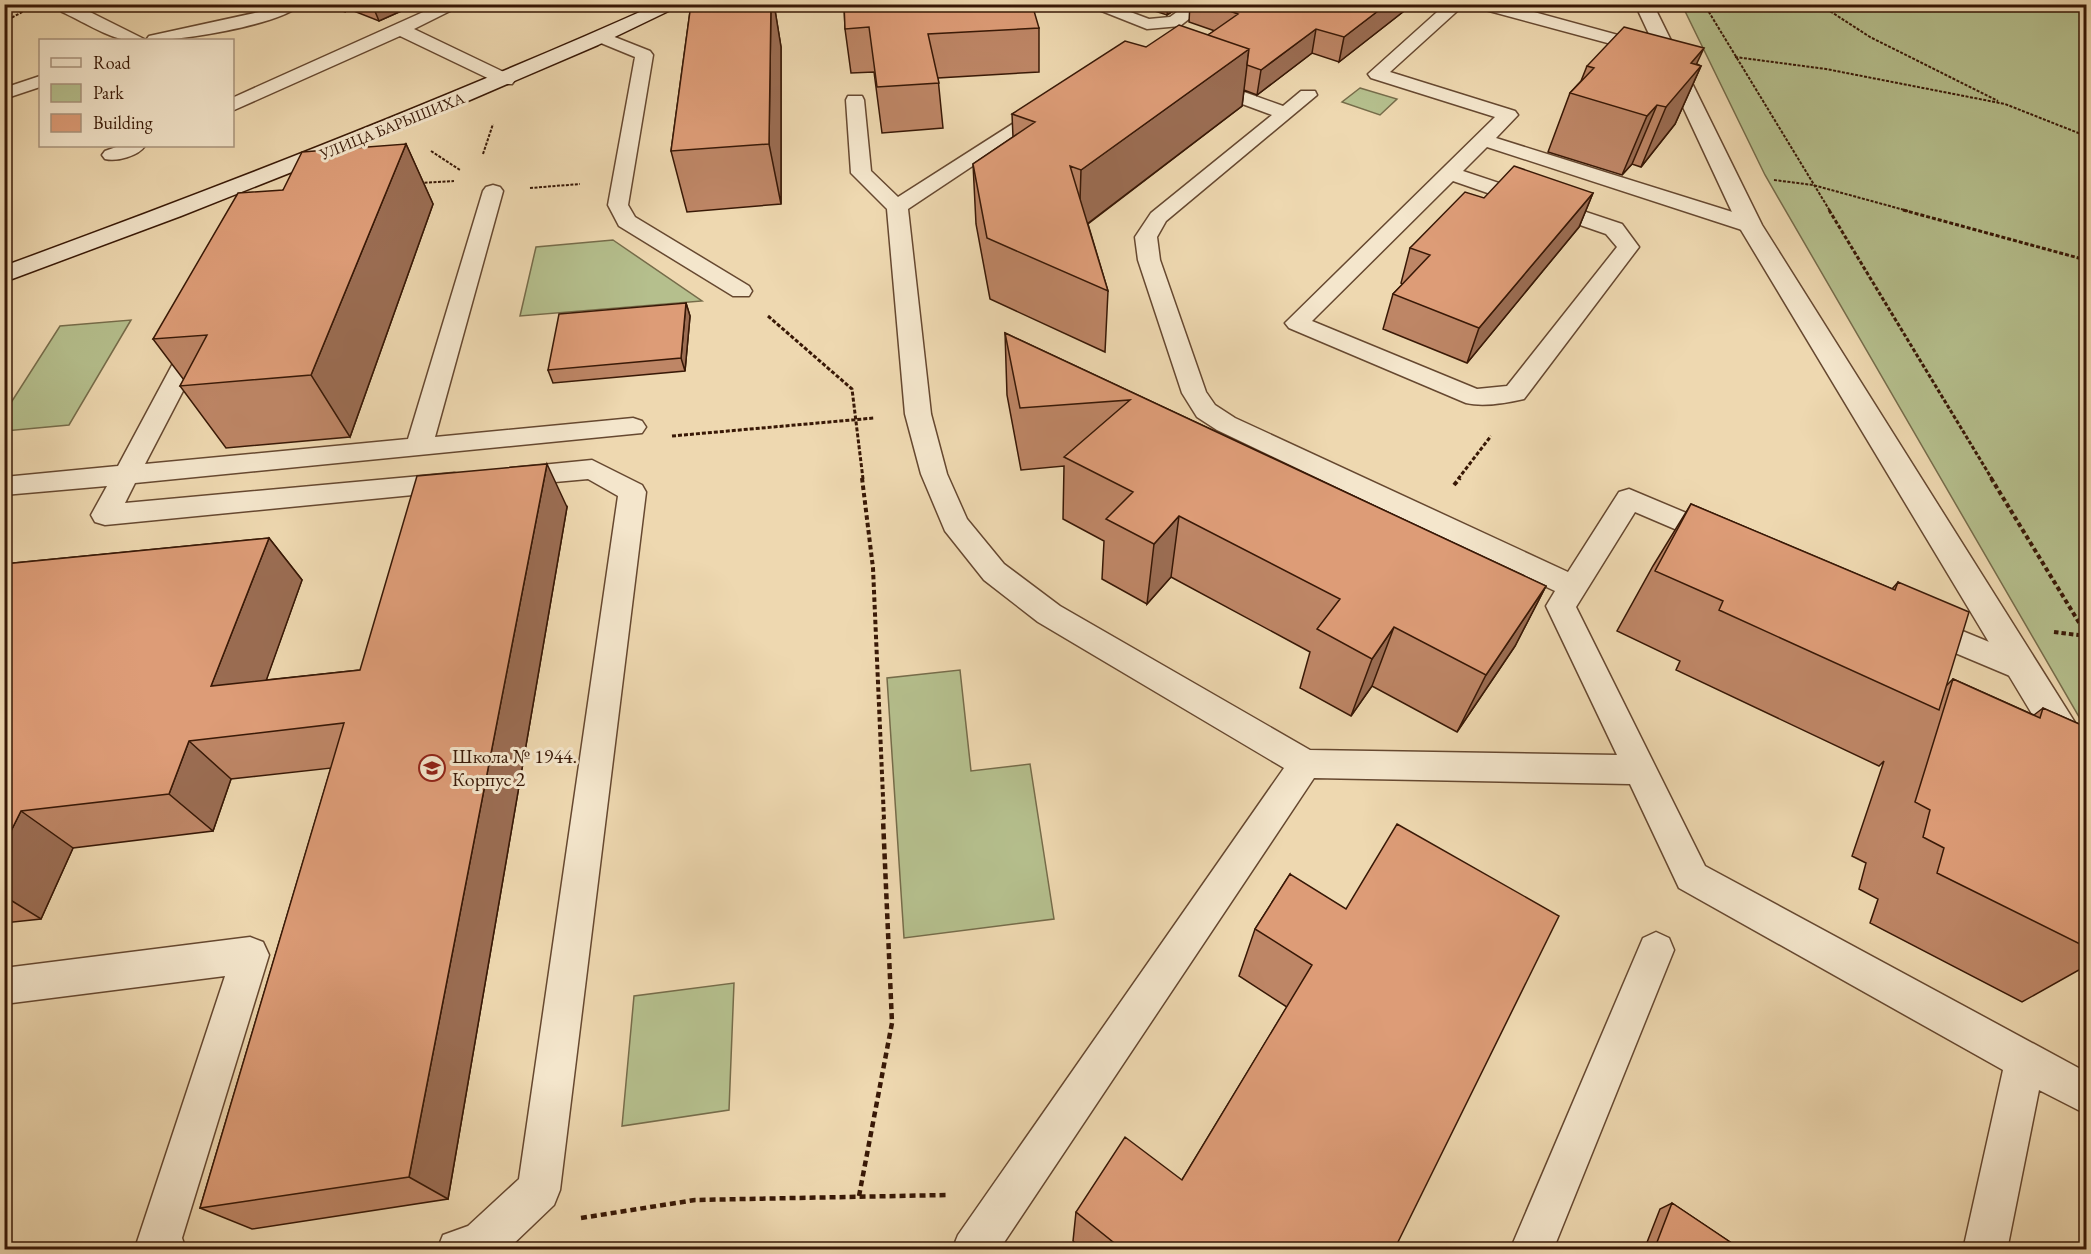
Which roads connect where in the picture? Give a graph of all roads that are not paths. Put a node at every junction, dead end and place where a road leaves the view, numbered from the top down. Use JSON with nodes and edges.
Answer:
{"nodes":[{"id":1,"x":77,"y":4,"type":"edge"},
{"id":2,"x":293,"y":4,"type":"edge"},
{"id":3,"x":456,"y":4,"type":"edge"},
{"id":4,"x":674,"y":4,"type":"edge"},
{"id":5,"x":1092,"y":4,"type":"edge"},
{"id":6,"x":1200,"y":4,"type":"edge"},
{"id":7,"x":1457,"y":4,"type":"edge"},
{"id":8,"x":1484,"y":4,"type":"edge"},
{"id":9,"x":1644,"y":4,"type":"edge"},
{"id":10,"x":400,"y":28,"type":"junction"},
{"id":11,"x":602,"y":37,"type":"junction"},
{"id":12,"x":136,"y":39,"type":"edge"},
{"id":13,"x":160,"y":39,"type":"edge"},
{"id":14,"x":1667,"y":54,"type":"junction"},
{"id":15,"x":1185,"y":77,"type":"edge"},
{"id":16,"x":506,"y":80,"type":"junction"},
{"id":17,"x":39,"y":81,"type":"edge"},
{"id":18,"x":4,"y":94,"type":"edge"},
{"id":19,"x":1308,"y":95,"type":"dead end"},
{"id":20,"x":855,"y":99,"type":"dead end"},
{"id":21,"x":1065,"y":99,"type":"edge"},
{"id":22,"x":234,"y":104,"type":"edge"},
{"id":23,"x":1285,"y":113,"type":"junction"},
{"id":24,"x":1483,"y":140,"type":"junction"},
{"id":25,"x":132,"y":147,"type":"edge"},
{"id":26,"x":112,"y":155,"type":"dead end"},
{"id":27,"x":1449,"y":173,"type":"junction"},
{"id":28,"x":493,"y":191,"type":"road end"},
{"id":29,"x":897,"y":207,"type":"junction"},
{"id":30,"x":1750,"y":225,"type":"junction"},
{"id":31,"x":4,"y":275,"type":"edge"},
{"id":32,"x":741,"y":291,"type":"road end"},
{"id":33,"x":209,"y":317,"type":"edge"},
{"id":34,"x":633,"y":427,"type":"road end"},
{"id":35,"x":419,"y":446,"type":"junction"},
{"id":36,"x":128,"y":474,"type":"junction"},
{"id":37,"x":4,"y":486,"type":"edge"},
{"id":38,"x":1749,"y":551,"type":"edge"},
{"id":39,"x":1573,"y":587,"type":"junction"},
{"id":40,"x":1891,"y":613,"type":"edge"},
{"id":41,"x":2022,"y":669,"type":"junction"},
{"id":42,"x":1305,"y":764,"type":"junction"},
{"id":43,"x":1639,"y":770,"type":"junction"},
{"id":44,"x":2086,"y":771,"type":"edge"},
{"id":45,"x":1656,"y":950,"type":"dead end"},
{"id":46,"x":4,"y":986,"type":"edge"},
{"id":47,"x":2025,"y":1060,"type":"junction"},
{"id":48,"x":2086,"y":1094,"type":"edge"},
{"id":49,"x":165,"y":1250,"type":"edge"},
{"id":50,"x":458,"y":1250,"type":"edge"},
{"id":51,"x":973,"y":1250,"type":"edge"},
{"id":52,"x":1531,"y":1250,"type":"edge"},
{"id":53,"x":1985,"y":1250,"type":"edge"}],
"edges":[{"from":1,"to":12,"type":"lane"},
{"from":2,"to":13,"type":"lane"},
{"from":3,"to":10,"type":"lane"},
{"from":4,"to":11,"type":"street","name":"УЛИЦА БАРЫШИХА"},
{"from":5,"to":6,"type":"lane"},
{"from":7,"to":24,"type":"lane"},
{"from":8,"to":14,"type":"lane"},
{"from":9,"to":14,"type":"street"},
{"from":10,"to":16,"type":"lane"},
{"from":10,"to":22,"type":"lane"},
{"from":11,"to":16,"type":"street","name":"УЛИЦА БАРЫШИХА"},
{"from":11,"to":32,"type":"lane"},
{"from":14,"to":30,"type":"street"},
{"from":15,"to":23,"type":"lane"},
{"from":16,"to":31,"type":"street","name":"УЛИЦА БАРЫШИХА"},
{"from":17,"to":18,"type":"lane"},
{"from":19,"to":23,"type":"lane"},
{"from":20,"to":29,"type":"lane"},
{"from":21,"to":29,"type":"lane"},
{"from":23,"to":39,"type":"lane"},
{"from":24,"to":27,"type":"lane"},
{"from":24,"to":30,"type":"lane"},
{"from":25,"to":26,"type":"lane"},
{"from":27,"to":27,"type":"lane"},
{"from":28,"to":35,"type":"lane"},
{"from":29,"to":42,"type":"lane"},
{"from":30,"to":41,"type":"street"},
{"from":33,"to":36,"type":"lane"},
{"from":34,"to":35,"type":"lane"},
{"from":35,"to":36,"type":"lane"},
{"from":36,"to":37,"type":"lane"},
{"from":36,"to":50,"type":"lane"},
{"from":38,"to":39,"type":"lane"},
{"from":39,"to":43,"type":"lane"},
{"from":40,"to":41,"type":"lane"},
{"from":41,"to":44,"type":"street"},
{"from":42,"to":43,"type":"lane"},
{"from":42,"to":51,"type":"lane"},
{"from":43,"to":47,"type":"lane"},
{"from":45,"to":52,"type":"lane"},
{"from":46,"to":49,"type":"lane"},
{"from":47,"to":48,"type":"lane"},
{"from":47,"to":53,"type":"lane"}]}
